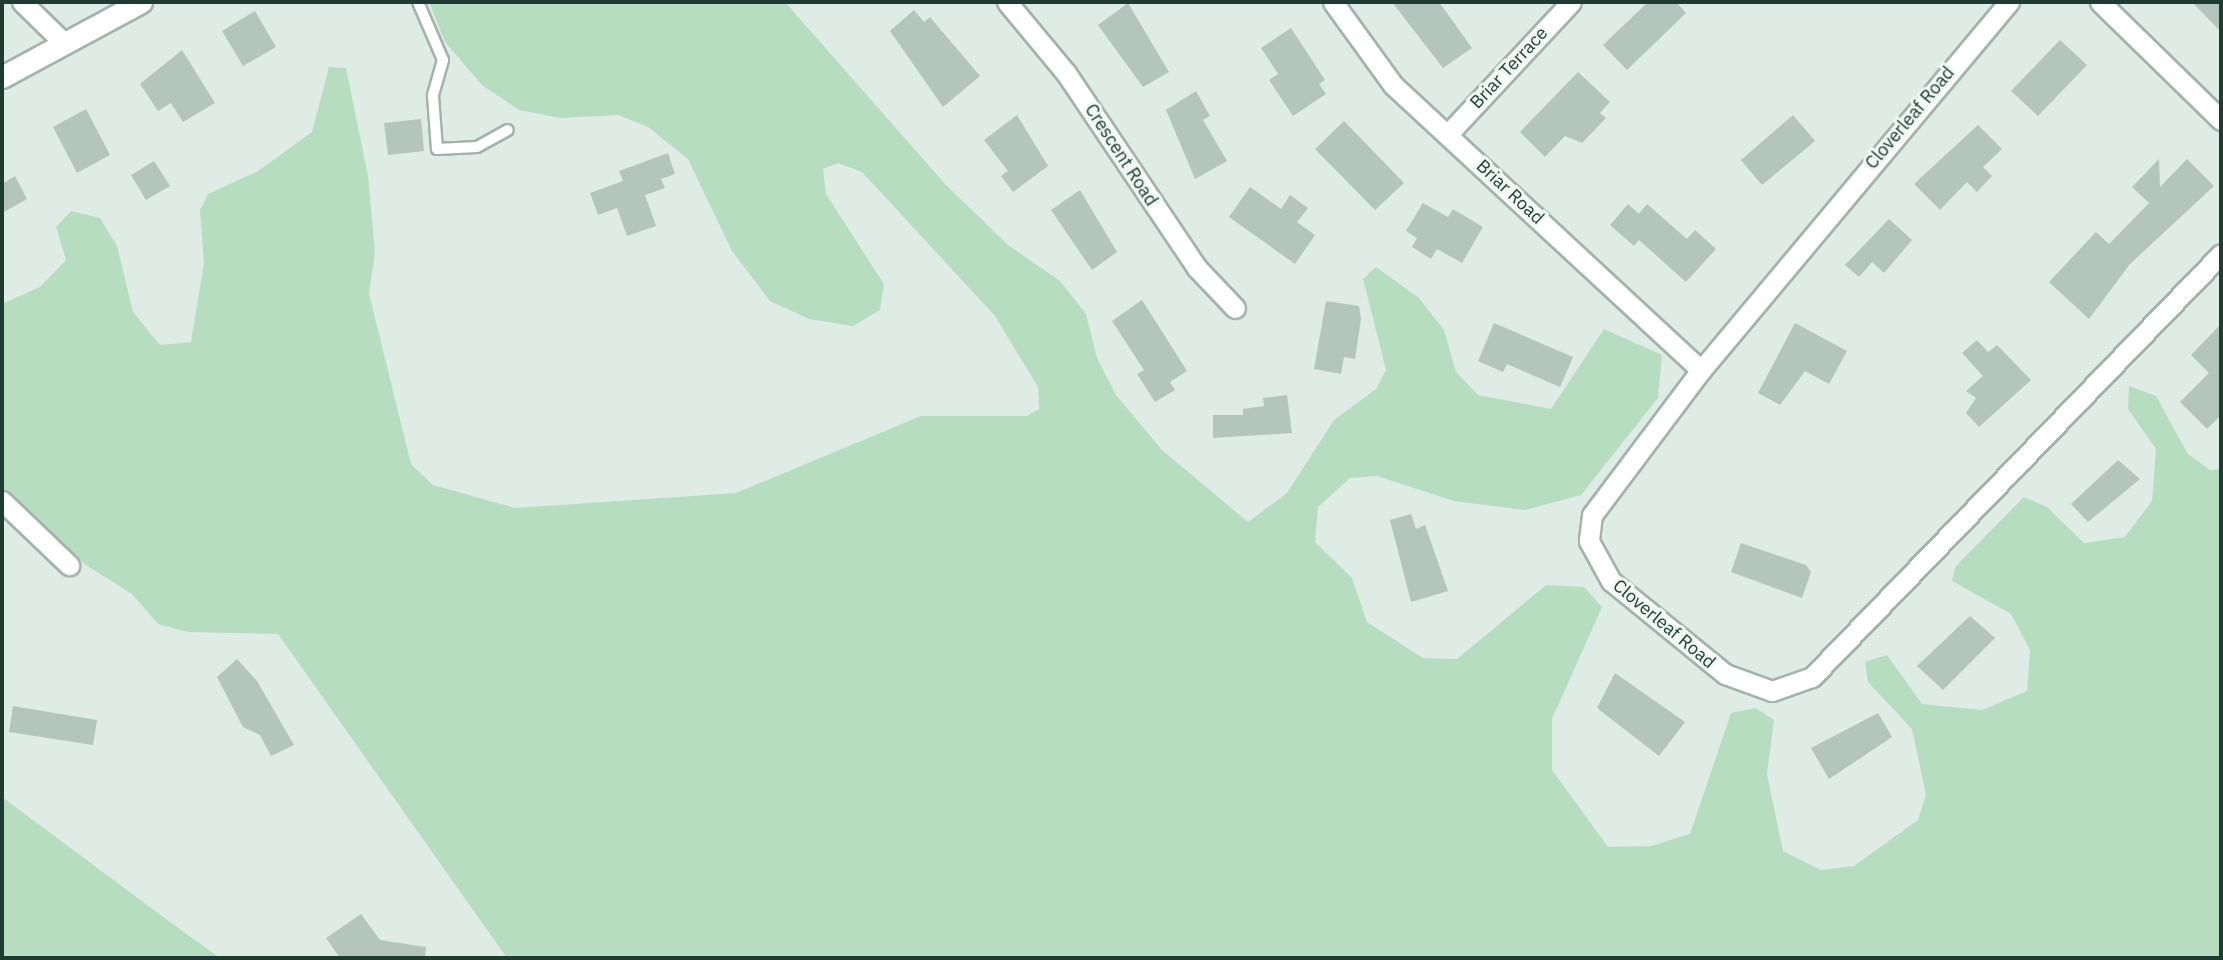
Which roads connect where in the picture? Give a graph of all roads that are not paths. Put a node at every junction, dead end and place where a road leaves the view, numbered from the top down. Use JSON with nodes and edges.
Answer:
{"nodes":[{"id":1,"x":22,"y":2,"type":"edge"},
{"id":2,"x":141,"y":2,"type":"edge"},
{"id":3,"x":418,"y":2,"type":"edge"},
{"id":4,"x":1007,"y":2,"type":"edge"},
{"id":5,"x":1333,"y":2,"type":"edge"},
{"id":6,"x":1571,"y":2,"type":"edge"},
{"id":7,"x":2009,"y":2,"type":"edge"},
{"id":8,"x":2100,"y":2,"type":"edge"},
{"id":9,"x":65,"y":44,"type":"junction"},
{"id":10,"x":2,"y":77,"type":"edge"},
{"id":11,"x":2221,"y":120,"type":"edge"},
{"id":12,"x":508,"y":130,"type":"dead end"},
{"id":13,"x":1448,"y":134,"type":"junction"},
{"id":14,"x":2221,"y":254,"type":"edge"},
{"id":15,"x":1235,"y":308,"type":"dead end"},
{"id":16,"x":1701,"y":370,"type":"junction"},
{"id":17,"x":2,"y":501,"type":"edge"},
{"id":18,"x":69,"y":565,"type":"dead end"}],
"edges":[{"from":1,"to":9,"type":"street"},
{"from":2,"to":9,"type":"main road"},
{"from":3,"to":12,"type":"lane"},
{"from":4,"to":15,"type":"street","name":"Crescent Road"},
{"from":5,"to":13,"type":"street","name":"Briar Road"},
{"from":6,"to":13,"type":"street","name":"Briar Terrace"},
{"from":7,"to":16,"type":"street","name":"Cloverleaf Road"},
{"from":8,"to":11,"type":"street"},
{"from":9,"to":10,"type":"main road"},
{"from":13,"to":16,"type":"street","name":"Briar Road"},
{"from":14,"to":16,"type":"street","name":"Cloverleaf Road"},
{"from":17,"to":18,"type":"street"}]}
